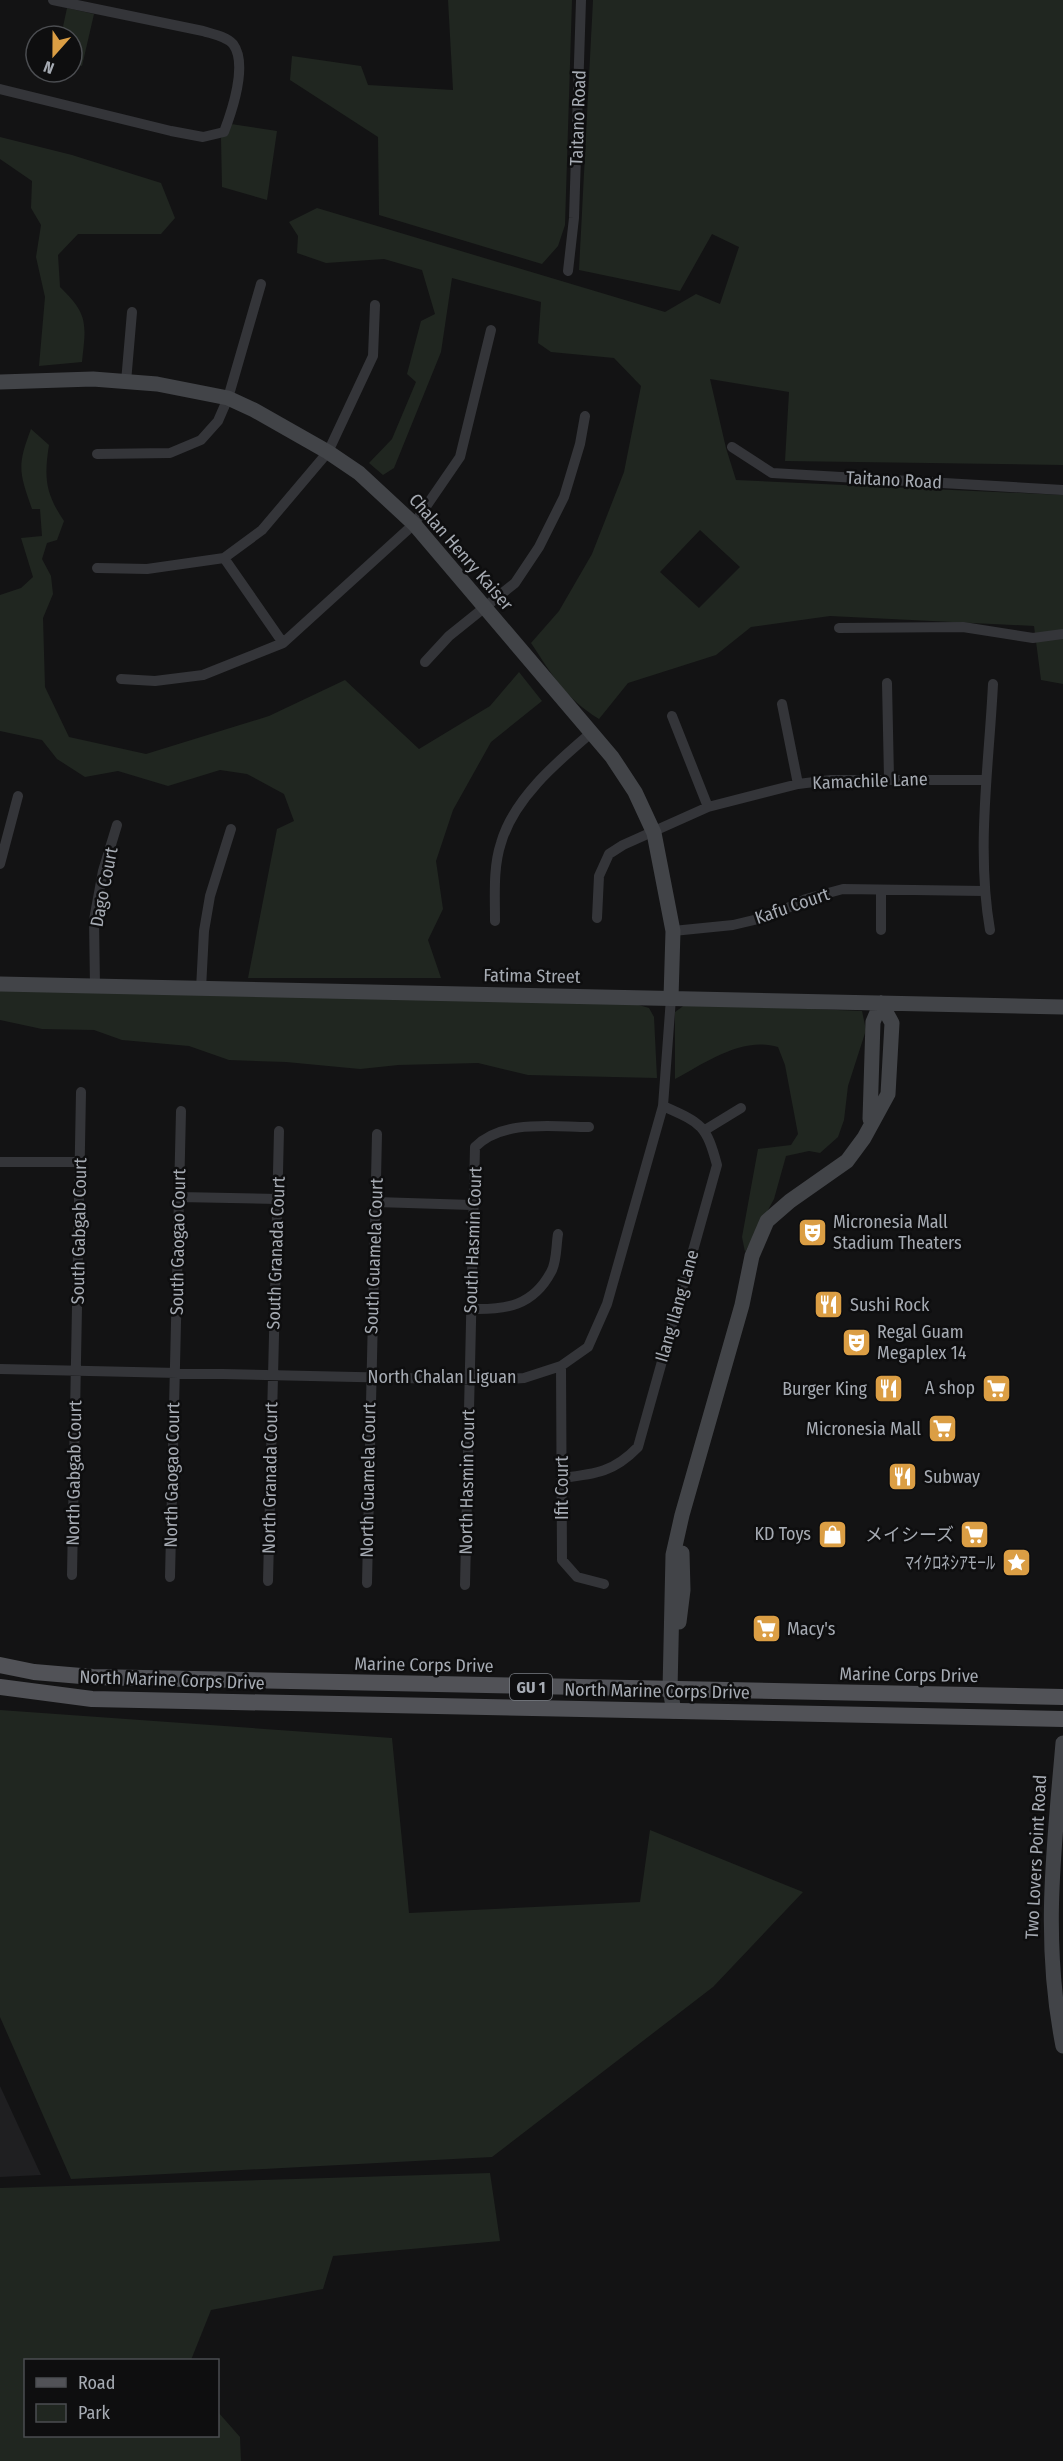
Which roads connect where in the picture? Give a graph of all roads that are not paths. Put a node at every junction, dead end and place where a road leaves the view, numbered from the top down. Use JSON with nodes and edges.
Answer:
{"nodes":[{"id":1,"x":53,"y":0,"type":"edge"},
{"id":2,"x":581,"y":0,"type":"edge"},
{"id":3,"x":0,"y":89,"type":"edge"},
{"id":4,"x":568,"y":271,"type":"dead end"},
{"id":5,"x":261,"y":284,"type":"dead end"},
{"id":6,"x":375,"y":305,"type":"dead end"},
{"id":7,"x":132,"y":312,"type":"dead end"},
{"id":8,"x":490,"y":330,"type":"dead end"},
{"id":9,"x":0,"y":382,"type":"edge"},
{"id":10,"x":126,"y":382,"type":"junction"},
{"id":11,"x":228,"y":398,"type":"junction"},
{"id":12,"x":585,"y":416,"type":"dead end"},
{"id":13,"x":732,"y":447,"type":"dead end"},
{"id":14,"x":328,"y":452,"type":"junction"},
{"id":15,"x":97,"y":454,"type":"dead end"},
{"id":16,"x":1063,"y":490,"type":"edge"},
{"id":17,"x":414,"y":524,"type":"junction"},
{"id":18,"x":224,"y":558,"type":"junction"},
{"id":19,"x":97,"y":568,"type":"dead end"},
{"id":20,"x":484,"y":607,"type":"junction"},
{"id":21,"x":839,"y":628,"type":"dead end"},
{"id":22,"x":1063,"y":634,"type":"edge"},
{"id":23,"x":283,"y":643,"type":"junction"},
{"id":24,"x":424,"y":662,"type":"dead end"},
{"id":25,"x":121,"y":679,"type":"dead end"},
{"id":26,"x":886,"y":683,"type":"dead end"},
{"id":27,"x":993,"y":684,"type":"dead end"},
{"id":28,"x":782,"y":704,"type":"dead end"},
{"id":29,"x":672,"y":716,"type":"dead end"},
{"id":30,"x":591,"y":733,"type":"junction"},
{"id":31,"x":889,"y":778,"type":"junction"},
{"id":32,"x":986,"y":780,"type":"junction"},
{"id":33,"x":798,"y":784,"type":"junction"},
{"id":34,"x":18,"y":796,"type":"dead end"},
{"id":35,"x":708,"y":807,"type":"junction"},
{"id":36,"x":117,"y":825,"type":"dead end"},
{"id":37,"x":231,"y":829,"type":"dead end"},
{"id":38,"x":654,"y":833,"type":"junction"},
{"id":39,"x":0,"y":864,"type":"edge"},
{"id":40,"x":881,"y":890,"type":"junction"},
{"id":41,"x":984,"y":891,"type":"junction"},
{"id":42,"x":597,"y":918,"type":"dead end"},
{"id":43,"x":495,"y":921,"type":"dead end"},
{"id":44,"x":881,"y":930,"type":"dead end"},
{"id":45,"x":990,"y":930,"type":"dead end"},
{"id":46,"x":674,"y":931,"type":"junction"},
{"id":47,"x":0,"y":984,"type":"edge"},
{"id":48,"x":95,"y":986,"type":"junction"},
{"id":49,"x":201,"y":988,"type":"junction"},
{"id":50,"x":671,"y":998,"type":"junction"},
{"id":51,"x":881,"y":1003,"type":"junction"},
{"id":52,"x":1063,"y":1007,"type":"edge"},
{"id":53,"x":81,"y":1092,"type":"dead end"},
{"id":54,"x":663,"y":1106,"type":"junction"},
{"id":55,"x":741,"y":1108,"type":"dead end"},
{"id":56,"x":181,"y":1111,"type":"dead end"},
{"id":57,"x":589,"y":1127,"type":"dead end"},
{"id":58,"x":705,"y":1130,"type":"junction"},
{"id":59,"x":279,"y":1131,"type":"dead end"},
{"id":60,"x":377,"y":1134,"type":"dead end"},
{"id":61,"x":0,"y":1162,"type":"edge"},
{"id":62,"x":81,"y":1162,"type":"junction"},
{"id":63,"x":179,"y":1197,"type":"junction"},
{"id":64,"x":278,"y":1199,"type":"junction"},
{"id":65,"x":376,"y":1202,"type":"junction"},
{"id":66,"x":472,"y":1205,"type":"junction"},
{"id":67,"x":558,"y":1234,"type":"dead end"},
{"id":68,"x":471,"y":1309,"type":"junction"},
{"id":69,"x":561,"y":1366,"type":"junction"},
{"id":70,"x":0,"y":1369,"type":"edge"},
{"id":71,"x":76,"y":1371,"type":"junction"},
{"id":72,"x":174,"y":1373,"type":"junction"},
{"id":73,"x":272,"y":1375,"type":"junction"},
{"id":74,"x":370,"y":1377,"type":"junction"},
{"id":75,"x":469,"y":1380,"type":"junction"},
{"id":76,"x":562,"y":1478,"type":"junction"},
{"id":77,"x":72,"y":1575,"type":"dead end"},
{"id":78,"x":170,"y":1577,"type":"dead end"},
{"id":79,"x":268,"y":1581,"type":"dead end"},
{"id":80,"x":367,"y":1583,"type":"dead end"},
{"id":81,"x":604,"y":1584,"type":"dead end"},
{"id":82,"x":465,"y":1585,"type":"dead end"},
{"id":83,"x":0,"y":1665,"type":"edge"},
{"id":84,"x":0,"y":1687,"type":"edge"},
{"id":85,"x":674,"y":1690,"type":"junction"},
{"id":86,"x":1063,"y":1697,"type":"edge"},
{"id":87,"x":674,"y":1711,"type":"junction"},
{"id":88,"x":1063,"y":1719,"type":"edge"},
{"id":89,"x":1063,"y":1743,"type":"edge"},
{"id":90,"x":1063,"y":2046,"type":"edge"}],
"edges":[{"from":1,"to":3,"type":"street"},
{"from":2,"to":4,"type":"street","name":"Taitano Road"},
{"from":5,"to":11,"type":"street"},
{"from":6,"to":14,"type":"street"},
{"from":7,"to":10,"type":"street"},
{"from":8,"to":17,"type":"street"},
{"from":9,"to":10,"type":"street","name":"Chalan Henry Kaiser"},
{"from":10,"to":11,"type":"street","name":"Chalan Henry Kaiser"},
{"from":11,"to":14,"type":"street","name":"Chalan Henry Kaiser"},
{"from":11,"to":15,"type":"street"},
{"from":12,"to":20,"type":"street"},
{"from":13,"to":16,"type":"street","name":"Taitano Road"},
{"from":14,"to":17,"type":"street","name":"Chalan Henry Kaiser"},
{"from":14,"to":18,"type":"street"},
{"from":17,"to":20,"type":"street","name":"Chalan Henry Kaiser"},
{"from":17,"to":23,"type":"street"},
{"from":18,"to":19,"type":"street"},
{"from":18,"to":23,"type":"street"},
{"from":20,"to":24,"type":"street"},
{"from":20,"to":30,"type":"street","name":"Chalan Henry Kaiser"},
{"from":21,"to":22,"type":"street"},
{"from":23,"to":25,"type":"street"},
{"from":26,"to":31,"type":"street"},
{"from":27,"to":32,"type":"street"},
{"from":28,"to":33,"type":"street"},
{"from":29,"to":35,"type":"street"},
{"from":30,"to":38,"type":"street","name":"Chalan Henry Kaiser"},
{"from":30,"to":43,"type":"street"},
{"from":31,"to":32,"type":"street","name":"Kamachile Lane"},
{"from":31,"to":33,"type":"street","name":"Kamachile Lane"},
{"from":32,"to":41,"type":"street"},
{"from":33,"to":35,"type":"street","name":"Kamachile Lane"},
{"from":34,"to":39,"type":"street"},
{"from":35,"to":38,"type":"street","name":"Kamachile Lane"},
{"from":36,"to":48,"type":"street","name":"Dago Court"},
{"from":37,"to":49,"type":"street"},
{"from":38,"to":42,"type":"street","name":"Kamachile Lane"},
{"from":38,"to":46,"type":"street","name":"Chalan Henry Kaiser"},
{"from":40,"to":41,"type":"street","name":"Kafu Court"},
{"from":40,"to":44,"type":"street"},
{"from":40,"to":46,"type":"street","name":"Kafu Court"},
{"from":41,"to":45,"type":"street"},
{"from":46,"to":50,"type":"street","name":"Chalan Henry Kaiser"},
{"from":47,"to":48,"type":"street","name":"Fatima Street"},
{"from":48,"to":49,"type":"street","name":"Fatima Street"},
{"from":49,"to":50,"type":"street","name":"Fatima Street"},
{"from":50,"to":51,"type":"street","name":"Fatima Street"},
{"from":50,"to":54,"type":"street","name":"North Chalan Liguan"},
{"from":51,"to":52,"type":"street","name":"Fatima Street"},
{"from":51,"to":85,"type":"street"},
{"from":53,"to":62,"type":"street","name":"South Gabgab Court"},
{"from":54,"to":58,"type":"street"},
{"from":54,"to":69,"type":"street","name":"North Chalan Liguan"},
{"from":55,"to":58,"type":"street"},
{"from":56,"to":63,"type":"street","name":"South Gaogao Court"},
{"from":57,"to":66,"type":"street","name":"South Hasmin Court"},
{"from":58,"to":76,"type":"street","name":"Ilang Ilang Lane"},
{"from":59,"to":64,"type":"street","name":"South Granada Court"},
{"from":60,"to":65,"type":"street","name":"South Guamela Court"},
{"from":61,"to":62,"type":"street"},
{"from":62,"to":71,"type":"street","name":"South Gabgab Court"},
{"from":63,"to":64,"type":"street"},
{"from":63,"to":72,"type":"street","name":"South Gaogao Court"},
{"from":64,"to":73,"type":"street","name":"South Granada Court"},
{"from":65,"to":66,"type":"street"},
{"from":65,"to":74,"type":"street","name":"South Guamela Court"},
{"from":66,"to":68,"type":"street","name":"South Hasmin Court"},
{"from":67,"to":68,"type":"street"},
{"from":68,"to":75,"type":"street","name":"South Hasmin Court"},
{"from":69,"to":75,"type":"street","name":"North Chalan Liguan"},
{"from":69,"to":76,"type":"street","name":"Ifit Court"},
{"from":70,"to":71,"type":"street","name":"North Chalan Liguan"},
{"from":71,"to":72,"type":"street","name":"North Chalan Liguan"},
{"from":71,"to":77,"type":"street","name":"North Gabgab Court"},
{"from":72,"to":73,"type":"street","name":"North Chalan Liguan"},
{"from":72,"to":78,"type":"street","name":"North Gaogao Court"},
{"from":73,"to":74,"type":"street","name":"North Chalan Liguan"},
{"from":73,"to":79,"type":"street","name":"North Granada Court"},
{"from":74,"to":75,"type":"street","name":"North Chalan Liguan"},
{"from":74,"to":80,"type":"street","name":"North Guamela Court"},
{"from":75,"to":82,"type":"street","name":"North Hasmin Court"},
{"from":76,"to":81,"type":"street","name":"Ifit Court"},
{"from":83,"to":85,"type":"main road","name":"Marine Corps Drive","number":"GU 1"},
{"from":84,"to":87,"type":"main road","name":"North Marine Corps Drive","number":"GU 1"},
{"from":85,"to":86,"type":"main road","name":"Marine Corps Drive","number":"GU 1"},
{"from":85,"to":87,"type":"street"},
{"from":87,"to":88,"type":"main road","name":"North Marine Corps Drive","number":"GU 1"},
{"from":89,"to":90,"type":"street","name":"Two Lovers Point Road"}]}
